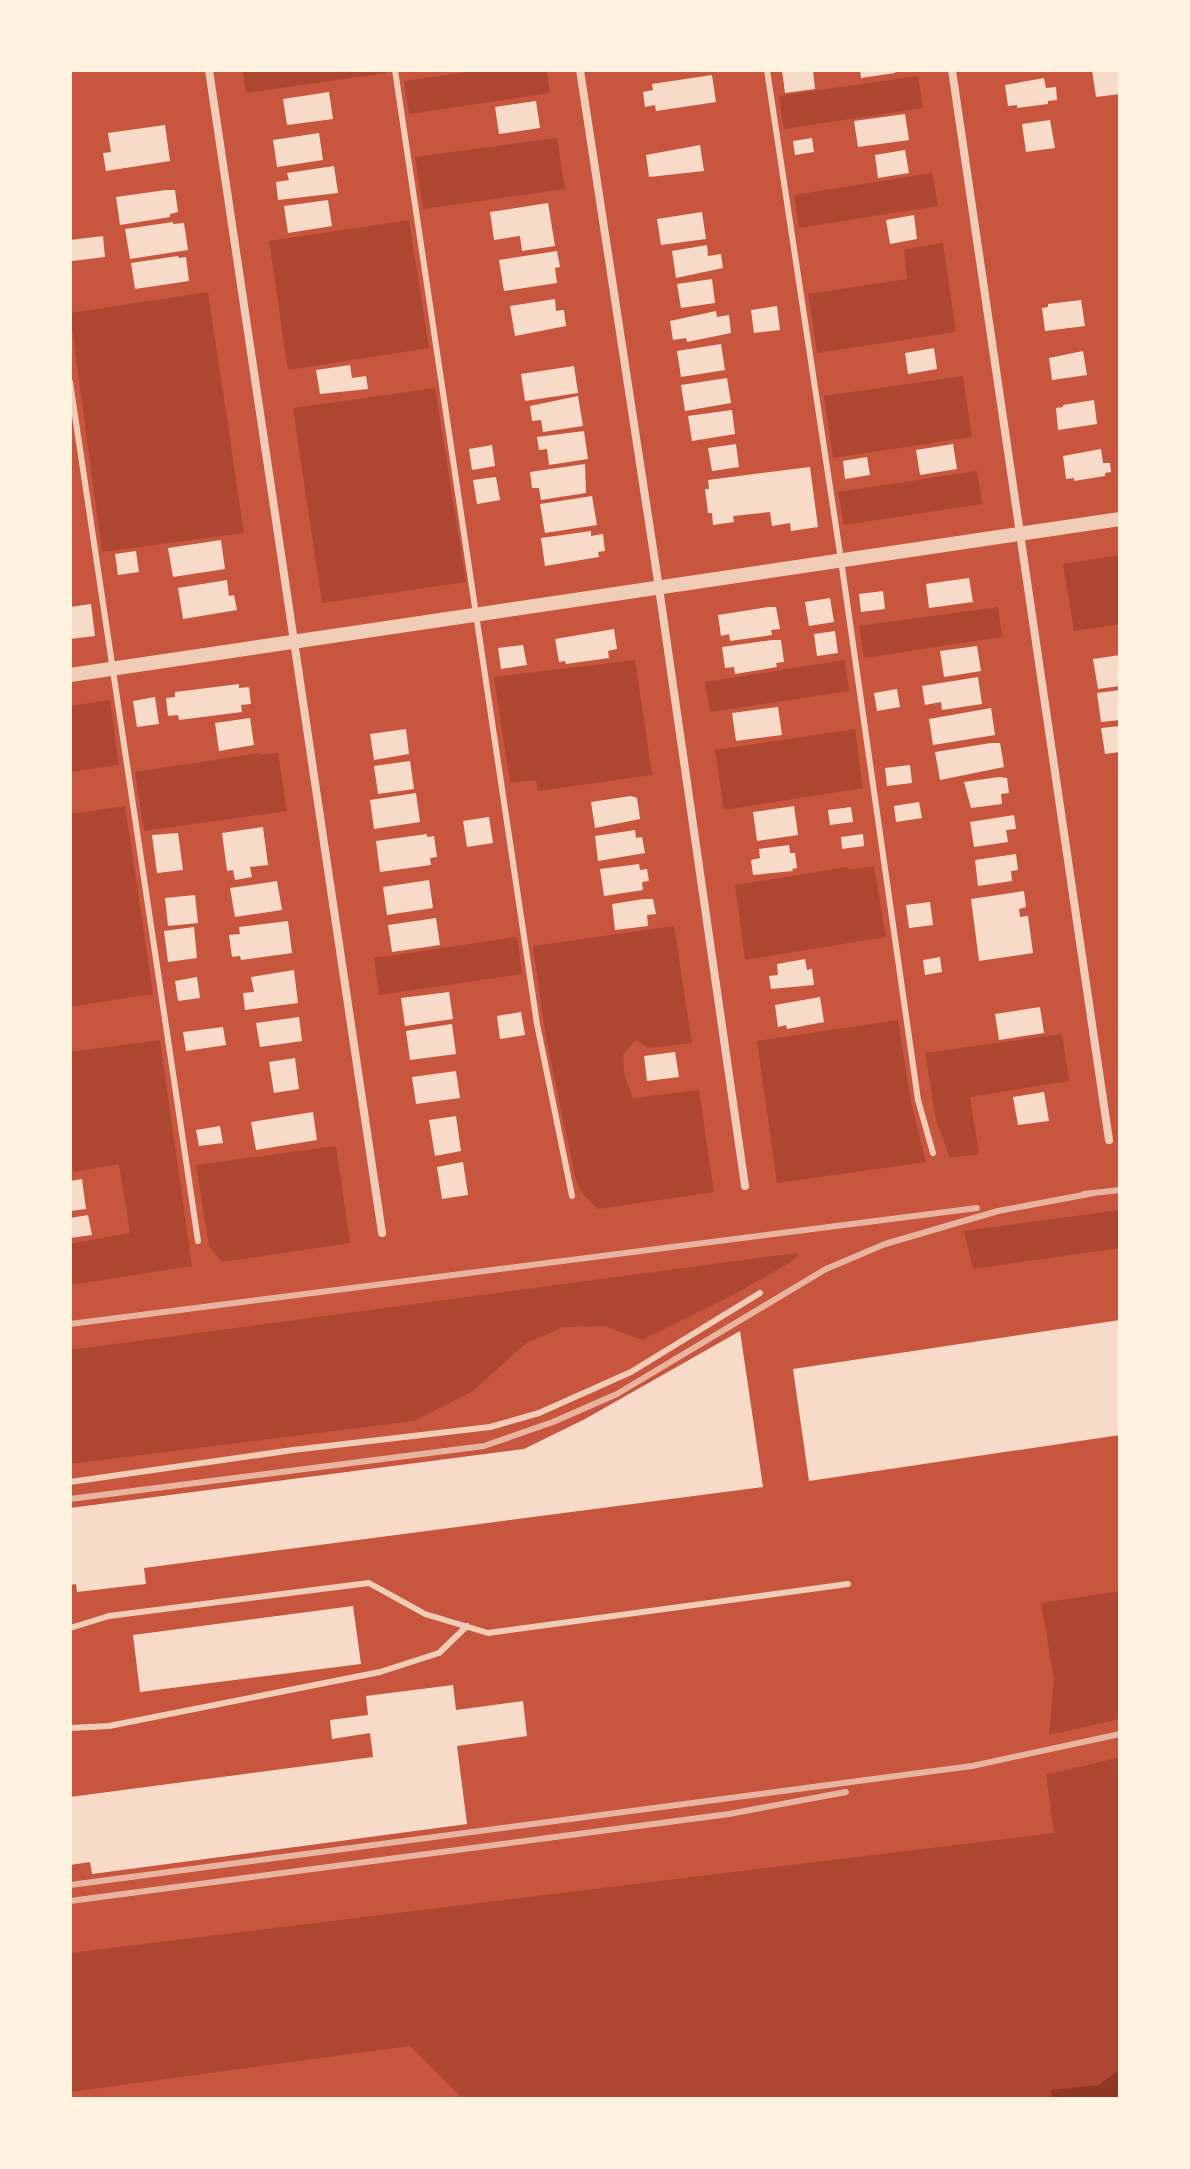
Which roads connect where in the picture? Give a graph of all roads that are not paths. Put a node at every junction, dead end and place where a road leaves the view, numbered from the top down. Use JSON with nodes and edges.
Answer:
{"nodes":[{"id":1,"x":209,"y":70,"type":"edge"},
{"id":2,"x":395,"y":70,"type":"edge"},
{"id":3,"x":580,"y":70,"type":"edge"},
{"id":4,"x":767,"y":70,"type":"edge"},
{"id":5,"x":952,"y":70,"type":"edge"},
{"id":6,"x":70,"y":382,"type":"edge"},
{"id":7,"x":1120,"y":519,"type":"edge"},
{"id":8,"x":1021,"y":534,"type":"junction"},
{"id":9,"x":841,"y":560,"type":"junction"},
{"id":10,"x":659,"y":588,"type":"junction"},
{"id":11,"x":478,"y":614,"type":"junction"},
{"id":12,"x":296,"y":642,"type":"junction"},
{"id":13,"x":114,"y":669,"type":"junction"},
{"id":14,"x":70,"y":675,"type":"edge"},
{"id":15,"x":1109,"y":1140,"type":"dead end"},
{"id":16,"x":933,"y":1153,"type":"dead end"},
{"id":17,"x":745,"y":1186,"type":"dead end"},
{"id":18,"x":572,"y":1196,"type":"dead end"},
{"id":19,"x":382,"y":1233,"type":"dead end"},
{"id":20,"x":198,"y":1241,"type":"dead end"},
{"id":21,"x":760,"y":1293,"type":"dead end"},
{"id":22,"x":70,"y":1482,"type":"edge"},
{"id":23,"x":848,"y":1584,"type":"dead end"},
{"id":24,"x":467,"y":1626,"type":"junction"},
{"id":25,"x":70,"y":1628,"type":"edge"},
{"id":26,"x":70,"y":1728,"type":"edge"}],
"edges":[{"from":1,"to":12,"type":"street"},
{"from":2,"to":11,"type":"lane"},
{"from":3,"to":10,"type":"street"},
{"from":4,"to":9,"type":"lane"},
{"from":5,"to":8,"type":"street"},
{"from":6,"to":13,"type":"lane"},
{"from":7,"to":8,"type":"street"},
{"from":8,"to":9,"type":"street"},
{"from":8,"to":15,"type":"street"},
{"from":9,"to":10,"type":"street"},
{"from":9,"to":16,"type":"lane"},
{"from":10,"to":11,"type":"street"},
{"from":10,"to":17,"type":"street"},
{"from":11,"to":12,"type":"street"},
{"from":11,"to":18,"type":"lane"},
{"from":12,"to":13,"type":"street"},
{"from":12,"to":19,"type":"street"},
{"from":13,"to":14,"type":"street"},
{"from":13,"to":20,"type":"lane"},
{"from":21,"to":22,"type":"lane"},
{"from":23,"to":24,"type":"lane"},
{"from":24,"to":25,"type":"lane"},
{"from":24,"to":26,"type":"lane"}]}
